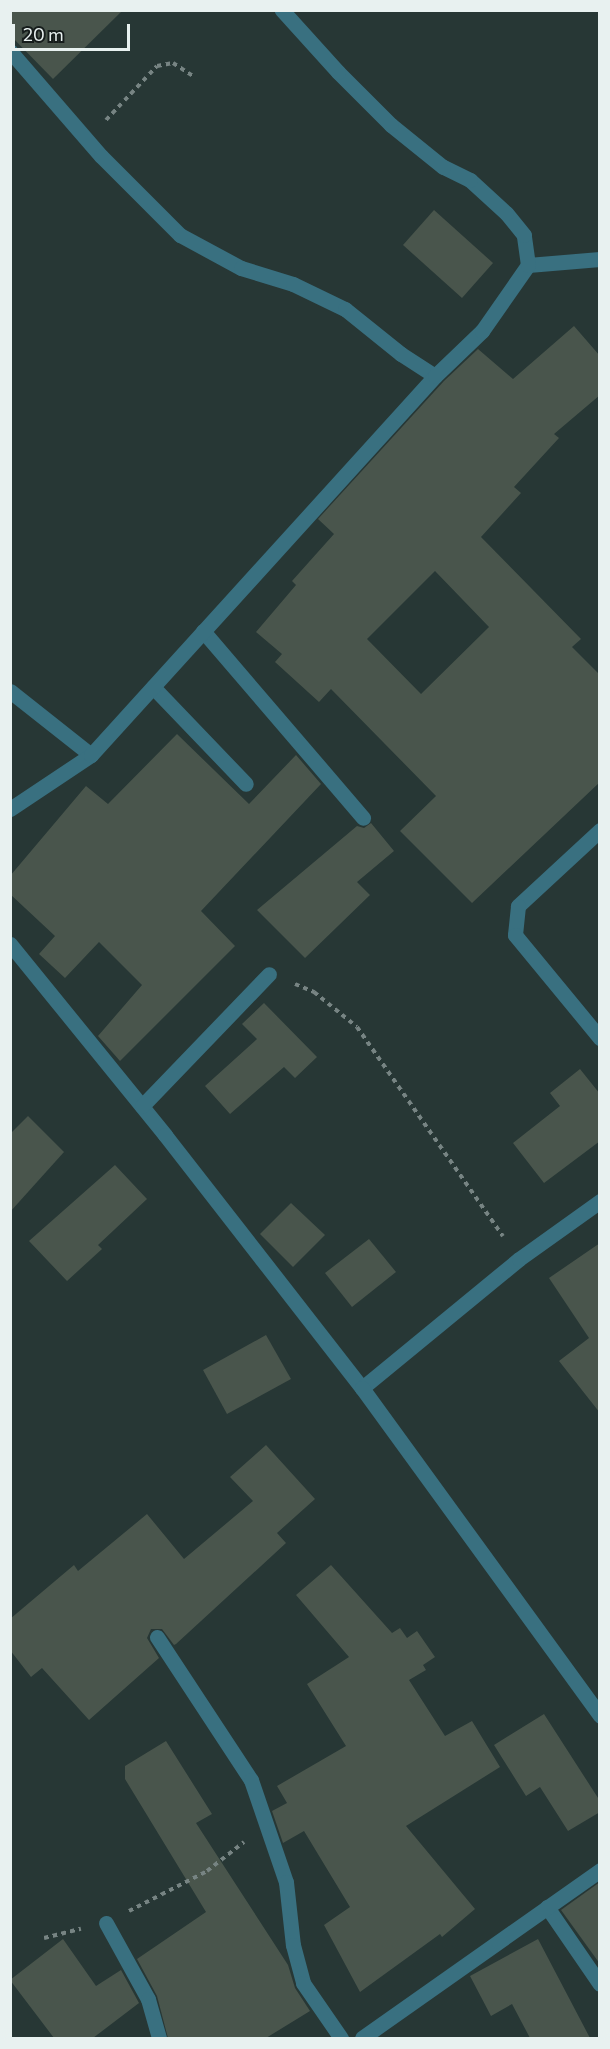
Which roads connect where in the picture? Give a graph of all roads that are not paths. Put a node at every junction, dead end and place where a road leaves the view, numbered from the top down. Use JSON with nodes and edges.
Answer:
{"nodes":[{"id":1,"x":282,"y":10,"type":"edge"},
{"id":2,"x":10,"y":51,"type":"edge"},
{"id":3,"x":600,"y":259,"type":"edge"},
{"id":4,"x":528,"y":264,"type":"junction"},
{"id":5,"x":435,"y":376,"type":"junction"},
{"id":6,"x":203,"y":631,"type":"junction"},
{"id":7,"x":153,"y":687,"type":"junction"},
{"id":8,"x":10,"y":691,"type":"edge"},
{"id":9,"x":91,"y":755,"type":"junction"},
{"id":10,"x":246,"y":784,"type":"dead end"},
{"id":11,"x":10,"y":809,"type":"edge"},
{"id":12,"x":363,"y":818,"type":"dead end"},
{"id":13,"x":600,"y":830,"type":"edge"},
{"id":14,"x":10,"y":944,"type":"edge"},
{"id":15,"x":269,"y":974,"type":"road end"},
{"id":16,"x":600,"y":1038,"type":"edge"},
{"id":17,"x":142,"y":1106,"type":"junction"},
{"id":18,"x":600,"y":1201,"type":"edge"},
{"id":19,"x":362,"y":1388,"type":"junction"},
{"id":20,"x":157,"y":1637,"type":"dead end"},
{"id":21,"x":600,"y":1716,"type":"edge"},
{"id":22,"x":600,"y":1870,"type":"edge"},
{"id":23,"x":547,"y":1908,"type":"junction"},
{"id":24,"x":106,"y":1923,"type":"road end"},
{"id":25,"x":600,"y":1984,"type":"edge"},
{"id":26,"x":159,"y":2038,"type":"edge"},
{"id":27,"x":341,"y":2038,"type":"edge"},
{"id":28,"x":362,"y":2038,"type":"edge"}],
"edges":[{"from":1,"to":4,"type":"street"},
{"from":2,"to":5,"type":"street"},
{"from":3,"to":4,"type":"street"},
{"from":4,"to":5,"type":"street"},
{"from":5,"to":6,"type":"street"},
{"from":6,"to":7,"type":"street"},
{"from":6,"to":12,"type":"street"},
{"from":7,"to":9,"type":"street"},
{"from":7,"to":10,"type":"street"},
{"from":8,"to":9,"type":"street"},
{"from":9,"to":11,"type":"street"},
{"from":13,"to":16,"type":"street"},
{"from":14,"to":17,"type":"street"},
{"from":15,"to":17,"type":"street"},
{"from":17,"to":19,"type":"street"},
{"from":18,"to":19,"type":"street"},
{"from":19,"to":21,"type":"street"},
{"from":20,"to":27,"type":"street"},
{"from":22,"to":23,"type":"street"},
{"from":23,"to":25,"type":"street"},
{"from":23,"to":28,"type":"street"},
{"from":24,"to":26,"type":"street"}]}
